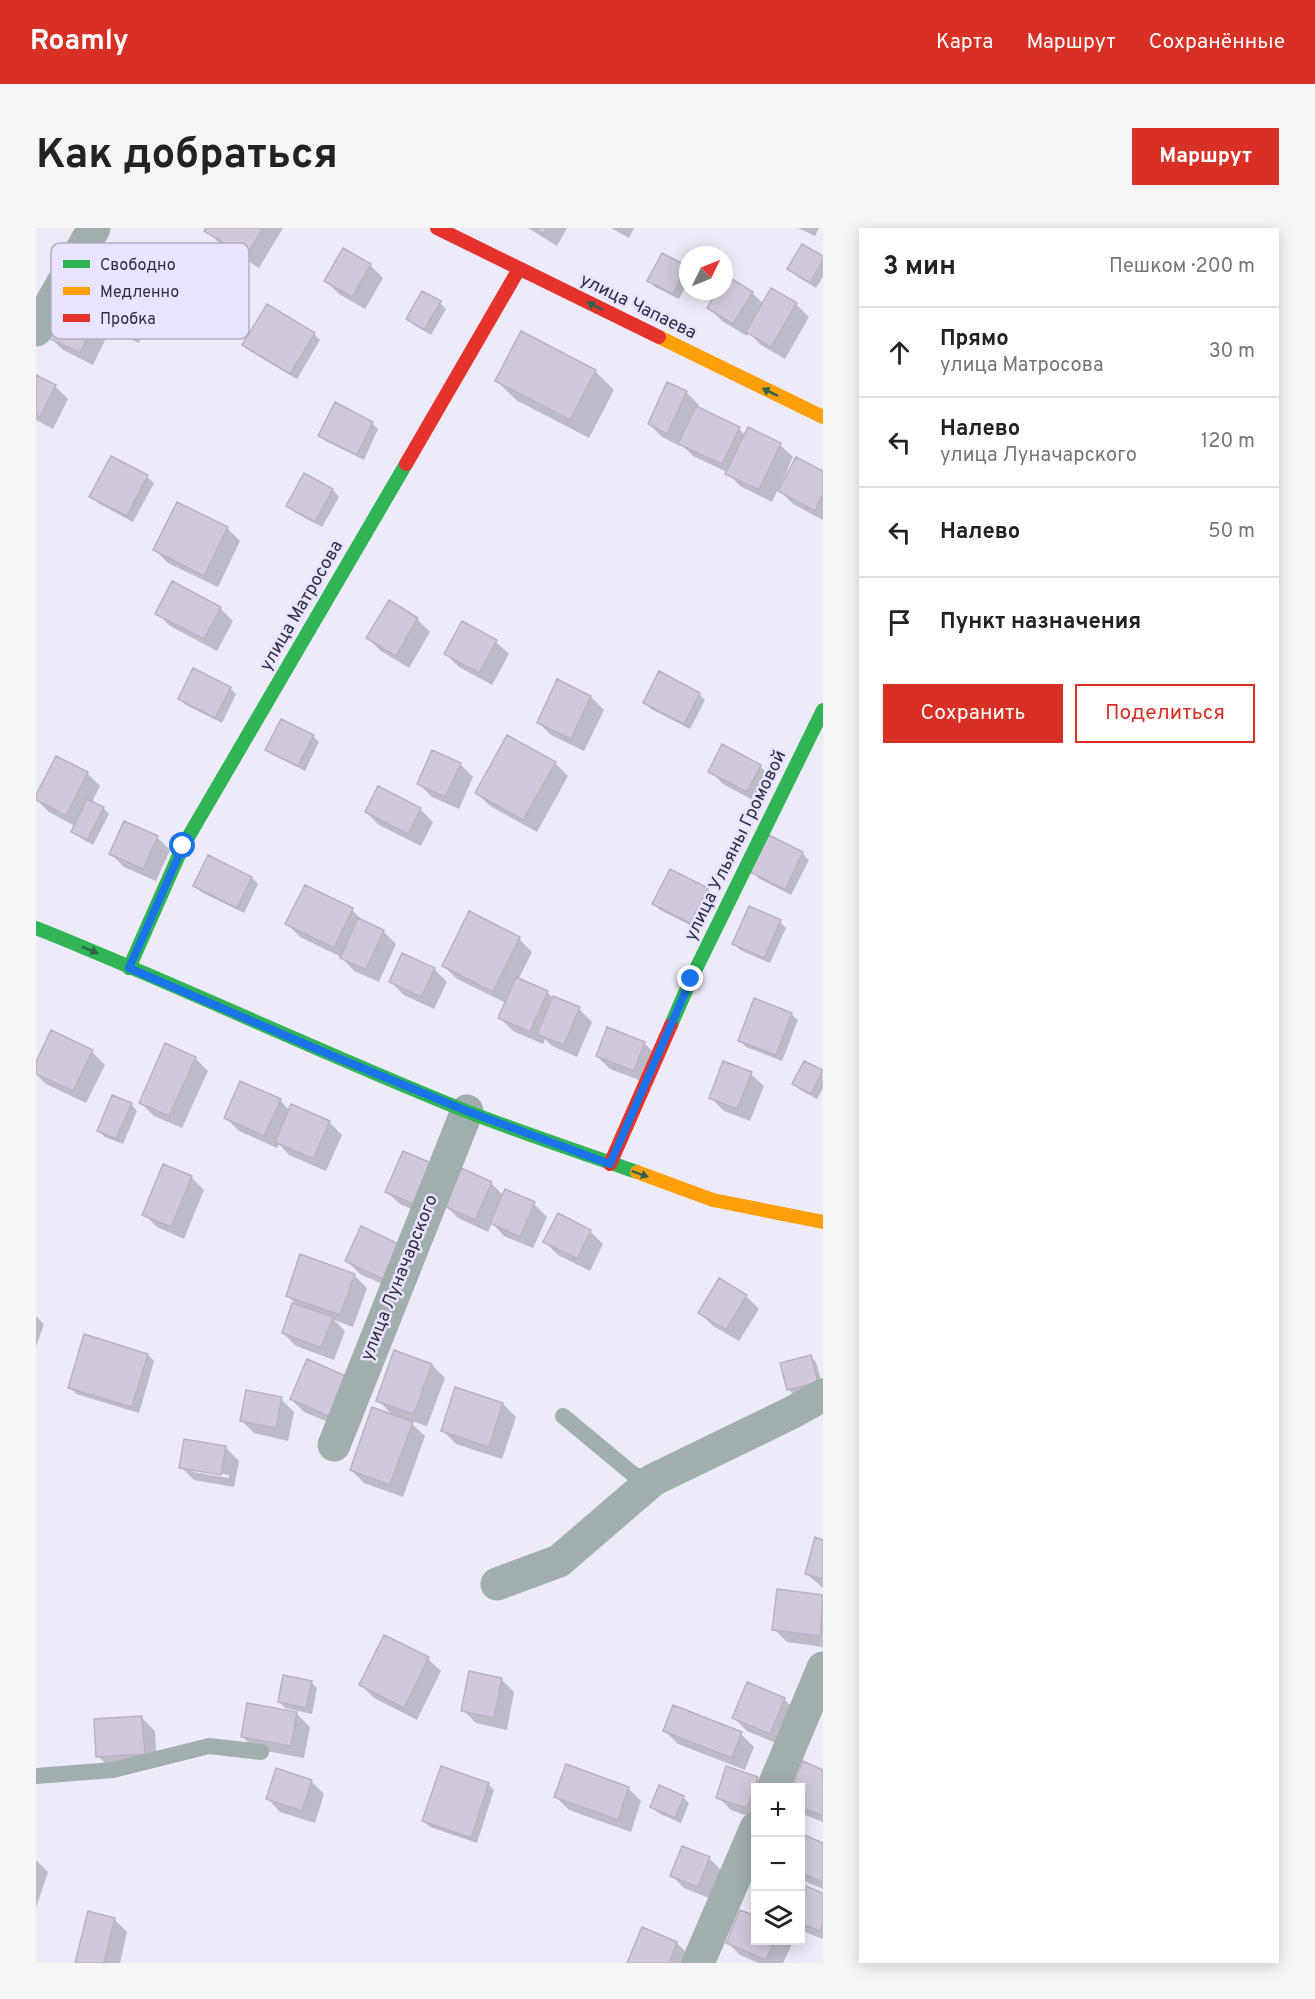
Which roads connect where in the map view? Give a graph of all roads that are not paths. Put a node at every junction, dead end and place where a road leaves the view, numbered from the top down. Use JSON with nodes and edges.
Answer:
{"nodes":[{"id":1,"x":94,"y":228,"type":"edge"},
{"id":2,"x":437,"y":228,"type":"edge"},
{"id":3,"x":85,"y":243,"type":"edge"},
{"id":4,"x":519,"y":269,"type":"junction"},
{"id":5,"x":51,"y":304,"type":"edge"},
{"id":6,"x":36,"y":330,"type":"edge"},
{"id":7,"x":823,"y":417,"type":"edge"},
{"id":8,"x":823,"y":710,"type":"edge"},
{"id":9,"x":36,"y":928,"type":"edge"},
{"id":10,"x":129,"y":968,"type":"junction"},
{"id":11,"x":467,"y":1111,"type":"junction"},
{"id":12,"x":610,"y":1164,"type":"junction"},
{"id":13,"x":823,"y":1222,"type":"edge"},
{"id":14,"x":823,"y":1395,"type":"edge"},
{"id":15,"x":563,"y":1416,"type":"dead end"},
{"id":16,"x":334,"y":1445,"type":"dead end"},
{"id":17,"x":653,"y":1480,"type":"junction"},
{"id":18,"x":497,"y":1584,"type":"dead end"},
{"id":19,"x":823,"y":1668,"type":"edge"},
{"id":20,"x":261,"y":1752,"type":"dead end"},
{"id":21,"x":36,"y":1776,"type":"edge"},
{"id":22,"x":775,"y":1783,"type":"edge"},
{"id":23,"x":752,"y":1837,"type":"edge"},
{"id":24,"x":698,"y":1963,"type":"edge"}],
"edges":[{"from":1,"to":3,"type":"street"},
{"from":2,"to":4,"type":"street","name":"улица Чапаева"},
{"from":7,"to":4,"type":"street","name":"улица Чапаева","one_way":true},
{"from":4,"to":10,"type":"street","name":"улица Матросова"},
{"from":5,"to":6,"type":"street"},
{"from":8,"to":12,"type":"street","name":"улица Ульяны Громовой"},
{"from":9,"to":10,"type":"street","one_way":true},
{"from":10,"to":11,"type":"street"},
{"from":11,"to":12,"type":"street"},
{"from":11,"to":16,"type":"street","name":"улица Луначарского"},
{"from":12,"to":13,"type":"street","one_way":true},
{"from":14,"to":17,"type":"street"},
{"from":15,"to":17,"type":"lane"},
{"from":17,"to":18,"type":"street"},
{"from":19,"to":22,"type":"street"},
{"from":20,"to":21,"type":"lane"},
{"from":23,"to":24,"type":"street"}]}
